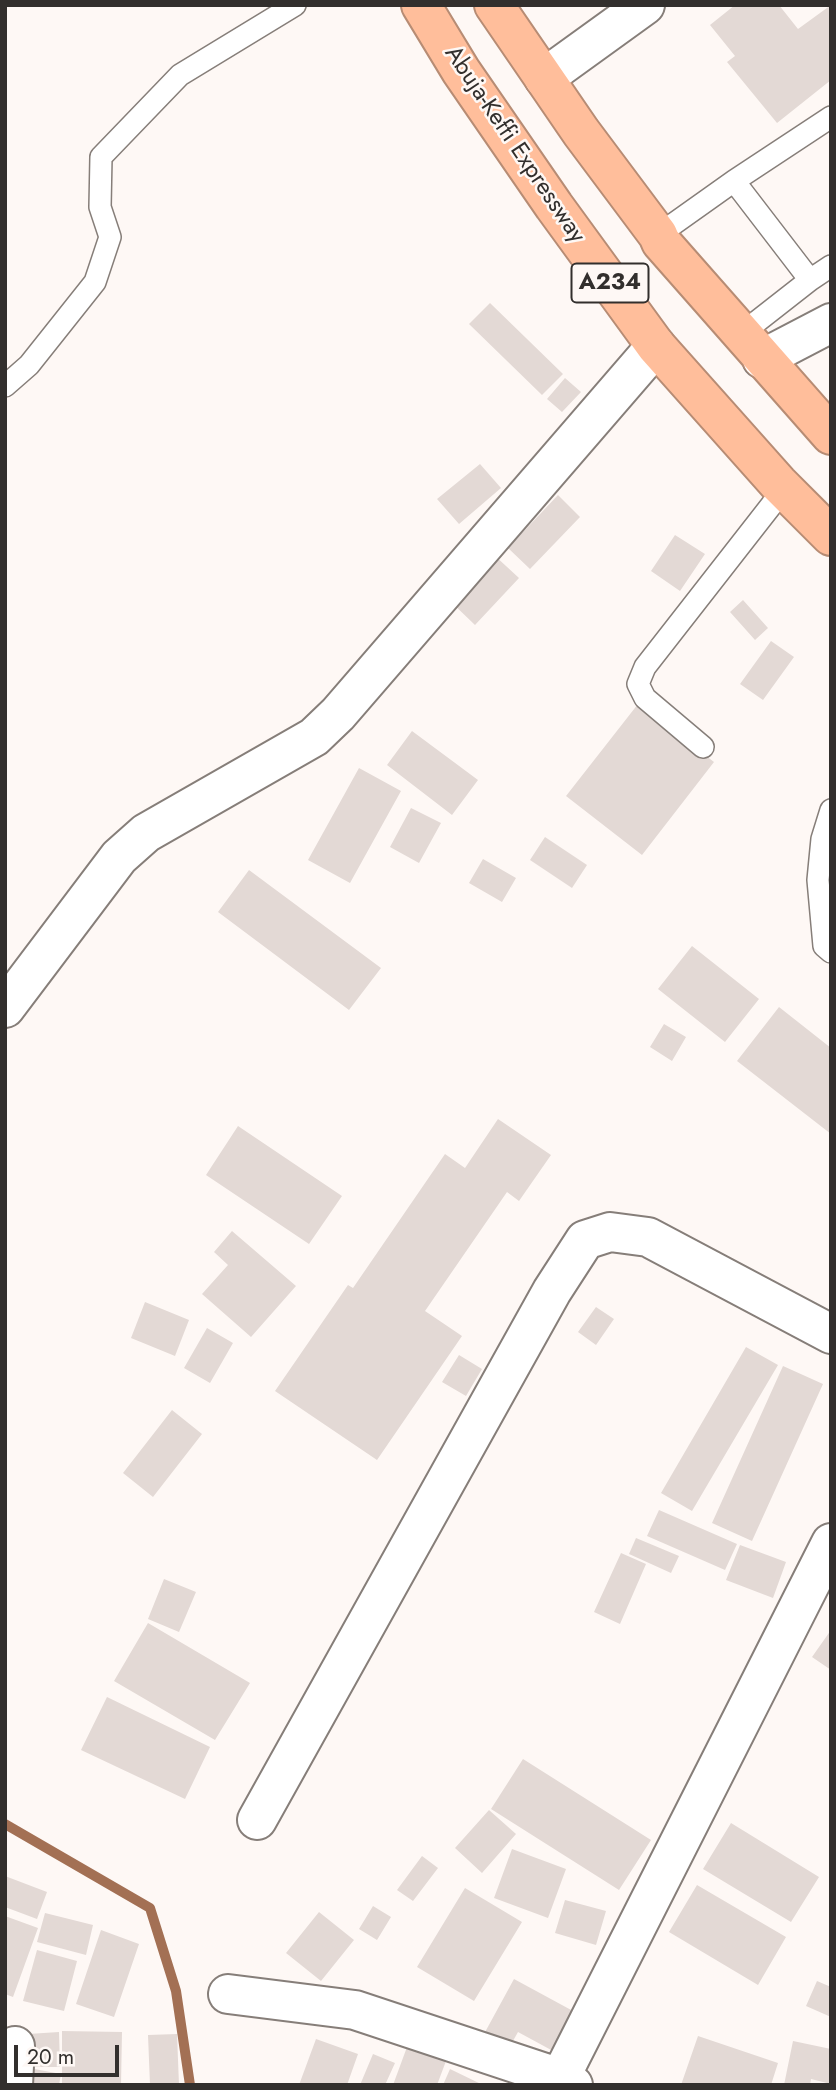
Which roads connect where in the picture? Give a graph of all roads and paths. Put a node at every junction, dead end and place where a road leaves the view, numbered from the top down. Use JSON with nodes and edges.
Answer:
{"nodes":[{"id":1,"x":295,"y":5,"type":"edge"},
{"id":2,"x":421,"y":5,"type":"edge"},
{"id":3,"x":494,"y":5,"type":"edge"},
{"id":4,"x":645,"y":5,"type":"edge"},
{"id":5,"x":544,"y":78,"type":"junction"},
{"id":6,"x":831,"y":117,"type":"edge"},
{"id":7,"x":734,"y":181,"type":"junction"},
{"id":8,"x":658,"y":235,"type":"junction"},
{"id":9,"x":831,"y":267,"type":"edge"},
{"id":10,"x":810,"y":280,"type":"junction"},
{"id":11,"x":831,"y":323,"type":"edge"},
{"id":12,"x":656,"y":346,"type":"junction"},
{"id":13,"x":752,"y":347,"type":"junction"},
{"id":14,"x":5,"y":386,"type":"edge"},
{"id":15,"x":830,"y":434,"type":"edge"},
{"id":16,"x":784,"y":489,"type":"junction"},
{"id":17,"x":831,"y":536,"type":"edge"},
{"id":18,"x":703,"y":747,"type":"dead end"},
{"id":19,"x":831,"y":810,"type":"edge"},
{"id":20,"x":831,"y":952,"type":"edge"},
{"id":21,"x":5,"y":1008,"type":"edge"},
{"id":22,"x":831,"y":1334,"type":"edge"},
{"id":23,"x":831,"y":1543,"type":"edge"},
{"id":24,"x":257,"y":1821,"type":"dead end"},
{"id":25,"x":229,"y":1994,"type":"dead end"},
{"id":26,"x":15,"y":2046,"type":"dead end"},
{"id":27,"x":562,"y":2082,"type":"edge"},
{"id":28,"x":13,"y":2085,"type":"edge"}],
"edges":[{"from":1,"to":14,"type":"lane"},
{"from":2,"to":12,"type":"highway","name":"Abuja-Keffi Expressway","number":"A234"},
{"from":3,"to":5,"type":"highway","number":"A234"},
{"from":4,"to":5,"type":"street"},
{"from":5,"to":8,"type":"highway","number":"A234"},
{"from":6,"to":7,"type":"lane"},
{"from":7,"to":8,"type":"lane"},
{"from":7,"to":10,"type":"lane"},
{"from":8,"to":13,"type":"highway","number":"A234"},
{"from":9,"to":10,"type":"lane"},
{"from":10,"to":13,"type":"lane"},
{"from":11,"to":13,"type":"street"},
{"from":12,"to":16,"type":"highway","name":"Abuja-Keffi Expressway","number":"A234"},
{"from":12,"to":21,"type":"street"},
{"from":13,"to":15,"type":"highway","number":"A234"},
{"from":16,"to":17,"type":"highway","name":"Abuja-Keffi Expressway","number":"A234"},
{"from":16,"to":18,"type":"lane"},
{"from":19,"to":20,"type":"lane"},
{"from":22,"to":24,"type":"street"},
{"from":23,"to":27,"type":"street"},
{"from":25,"to":27,"type":"street"},
{"from":26,"to":28,"type":"street"}]}
